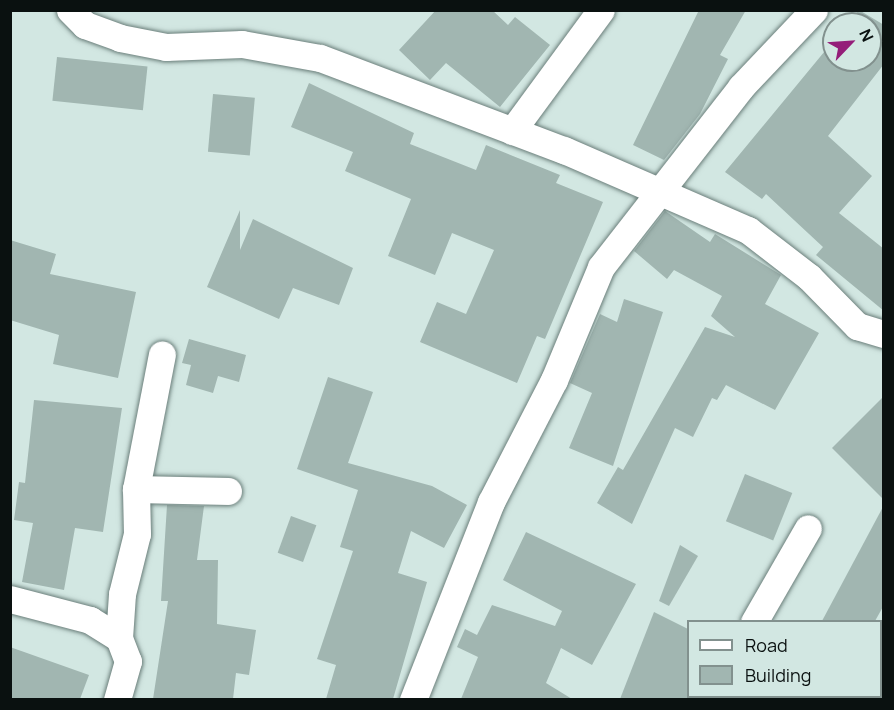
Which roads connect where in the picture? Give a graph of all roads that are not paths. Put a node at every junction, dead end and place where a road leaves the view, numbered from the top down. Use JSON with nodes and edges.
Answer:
{"nodes":[{"id":1,"x":70,"y":10,"type":"edge"},
{"id":2,"x":601,"y":10,"type":"edge"},
{"id":3,"x":814,"y":10,"type":"edge"},
{"id":4,"x":512,"y":131,"type":"junction"},
{"id":5,"x":659,"y":188,"type":"junction"},
{"id":6,"x":884,"y":334,"type":"edge"},
{"id":7,"x":162,"y":354,"type":"dead end"},
{"id":8,"x":136,"y":489,"type":"junction"},
{"id":9,"x":228,"y":491,"type":"dead end"},
{"id":10,"x":808,"y":528,"type":"dead end"},
{"id":11,"x":10,"y":599,"type":"edge"},
{"id":12,"x":755,"y":620,"type":"edge"},
{"id":13,"x":119,"y":638,"type":"junction"},
{"id":14,"x":117,"y":699,"type":"edge"},
{"id":15,"x":413,"y":699,"type":"edge"}],
"edges":[{"from":1,"to":4,"type":"street"},
{"from":2,"to":4,"type":"street"},
{"from":3,"to":5,"type":"street"},
{"from":4,"to":5,"type":"street"},
{"from":5,"to":6,"type":"street"},
{"from":5,"to":15,"type":"street"},
{"from":7,"to":8,"type":"street"},
{"from":8,"to":9,"type":"street"},
{"from":8,"to":13,"type":"street"},
{"from":10,"to":12,"type":"street"},
{"from":11,"to":13,"type":"street"},
{"from":13,"to":14,"type":"street"}]}
